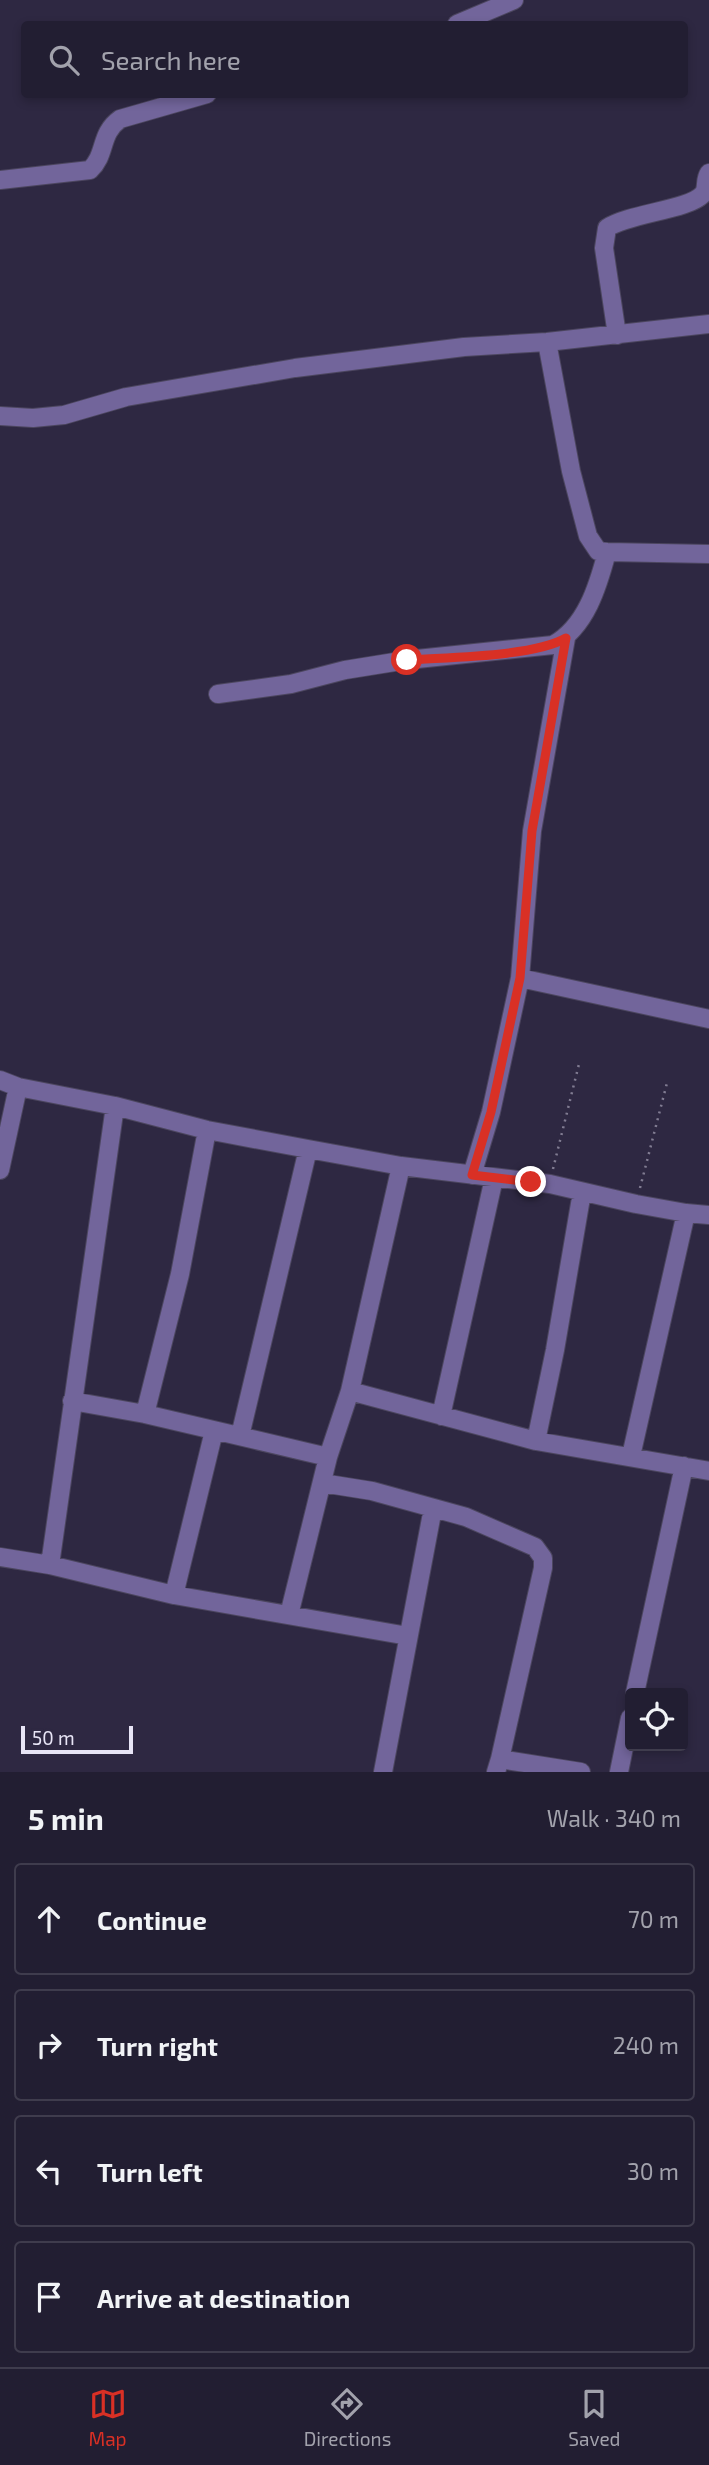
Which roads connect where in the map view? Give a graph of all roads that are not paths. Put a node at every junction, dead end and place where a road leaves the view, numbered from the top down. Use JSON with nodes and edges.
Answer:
{"nodes":[{"id":1,"x":514,"y":0,"type":"edge"},
{"id":2,"x":464,"y":21,"type":"edge"},
{"id":3,"x":192,"y":98,"type":"edge"},
{"id":4,"x":709,"y":173,"type":"edge"},
{"id":5,"x":0,"y":180,"type":"edge"},
{"id":6,"x":709,"y":324,"type":"edge"},
{"id":7,"x":617,"y":335,"type":"junction"},
{"id":8,"x":547,"y":342,"type":"junction"},
{"id":9,"x":0,"y":415,"type":"edge"},
{"id":10,"x":607,"y":552,"type":"junction"},
{"id":11,"x":709,"y":554,"type":"edge"},
{"id":12,"x":566,"y":638,"type":"junction"},
{"id":13,"x":218,"y":694,"type":"dead end"},
{"id":14,"x":520,"y":978,"type":"junction"},
{"id":15,"x":709,"y":1019,"type":"edge"},
{"id":16,"x":0,"y":1080,"type":"edge"},
{"id":17,"x":18,"y":1087,"type":"junction"},
{"id":18,"x":115,"y":1107,"type":"junction"},
{"id":19,"x":207,"y":1130,"type":"junction"},
{"id":20,"x":308,"y":1149,"type":"junction"},
{"id":21,"x":401,"y":1166,"type":"junction"},
{"id":22,"x":0,"y":1170,"type":"edge"},
{"id":23,"x":472,"y":1175,"type":"junction"},
{"id":24,"x":494,"y":1178,"type":"junction"},
{"id":25,"x":582,"y":1192,"type":"junction"},
{"id":26,"x":686,"y":1213,"type":"junction"},
{"id":27,"x":709,"y":1215,"type":"edge"},
{"id":28,"x":350,"y":1391,"type":"junction"},
{"id":29,"x":72,"y":1401,"type":"junction"},
{"id":30,"x":145,"y":1414,"type":"junction"},
{"id":31,"x":441,"y":1416,"type":"junction"},
{"id":32,"x":214,"y":1431,"type":"junction"},
{"id":33,"x":240,"y":1436,"type":"junction"},
{"id":34,"x":536,"y":1441,"type":"junction"},
{"id":35,"x":631,"y":1456,"type":"junction"},
{"id":36,"x":328,"y":1458,"type":"junction"},
{"id":37,"x":684,"y":1466,"type":"junction"},
{"id":38,"x":709,"y":1471,"type":"edge"},
{"id":39,"x":322,"y":1483,"type":"junction"},
{"id":40,"x":433,"y":1508,"type":"junction"},
{"id":41,"x":0,"y":1557,"type":"edge"},
{"id":42,"x":50,"y":1565,"type":"junction"},
{"id":43,"x":174,"y":1595,"type":"junction"},
{"id":44,"x":289,"y":1615,"type":"junction"},
{"id":45,"x":408,"y":1636,"type":"junction"},
{"id":46,"x":636,"y":1688,"type":"edge"},
{"id":47,"x":625,"y":1743,"type":"edge"},
{"id":48,"x":498,"y":1765,"type":"edge"},
{"id":49,"x":383,"y":1772,"type":"edge"},
{"id":50,"x":581,"y":1772,"type":"edge"},
{"id":51,"x":619,"y":1772,"type":"edge"}],
"edges":[{"from":1,"to":2,"type":"street"},
{"from":3,"to":5,"type":"street"},
{"from":4,"to":7,"type":"street"},
{"from":6,"to":7,"type":"street"},
{"from":7,"to":8,"type":"street"},
{"from":8,"to":9,"type":"street"},
{"from":8,"to":10,"type":"street"},
{"from":10,"to":11,"type":"street"},
{"from":10,"to":12,"type":"street"},
{"from":12,"to":13,"type":"street"},
{"from":12,"to":14,"type":"street"},
{"from":14,"to":15,"type":"street"},
{"from":14,"to":23,"type":"street"},
{"from":16,"to":17,"type":"street"},
{"from":17,"to":18,"type":"street"},
{"from":17,"to":22,"type":"street"},
{"from":18,"to":19,"type":"street"},
{"from":18,"to":29,"type":"street"},
{"from":19,"to":20,"type":"street"},
{"from":19,"to":30,"type":"street"},
{"from":20,"to":21,"type":"street"},
{"from":20,"to":33,"type":"street"},
{"from":21,"to":23,"type":"street"},
{"from":21,"to":28,"type":"street"},
{"from":23,"to":24,"type":"street"},
{"from":24,"to":25,"type":"street"},
{"from":24,"to":31,"type":"street"},
{"from":25,"to":26,"type":"street"},
{"from":25,"to":34,"type":"street"},
{"from":26,"to":27,"type":"street"},
{"from":26,"to":35,"type":"street"},
{"from":28,"to":31,"type":"street"},
{"from":28,"to":36,"type":"street"},
{"from":29,"to":30,"type":"street"},
{"from":29,"to":42,"type":"street"},
{"from":30,"to":32,"type":"street"},
{"from":31,"to":34,"type":"street"},
{"from":32,"to":33,"type":"street"},
{"from":32,"to":43,"type":"street"},
{"from":33,"to":36,"type":"street"},
{"from":34,"to":35,"type":"street"},
{"from":35,"to":37,"type":"street"},
{"from":36,"to":39,"type":"street"},
{"from":37,"to":38,"type":"street"},
{"from":37,"to":46,"type":"street"},
{"from":39,"to":40,"type":"street"},
{"from":39,"to":44,"type":"street"},
{"from":40,"to":45,"type":"street"},
{"from":40,"to":48,"type":"street"},
{"from":41,"to":42,"type":"street"},
{"from":42,"to":43,"type":"street"},
{"from":43,"to":44,"type":"street"},
{"from":44,"to":45,"type":"street"},
{"from":45,"to":49,"type":"street"},
{"from":47,"to":51,"type":"street"},
{"from":48,"to":50,"type":"street"}]}
